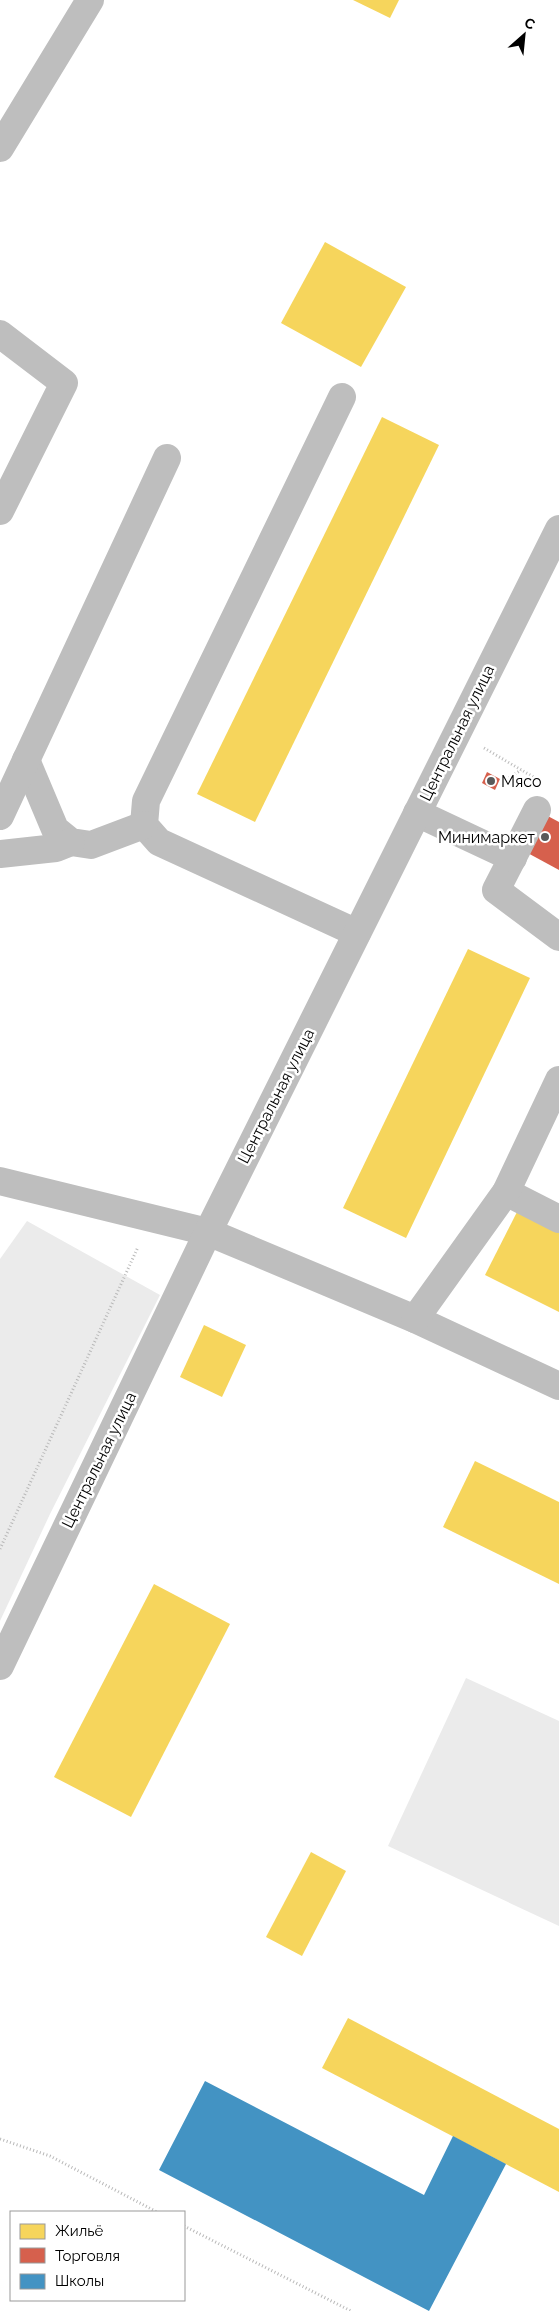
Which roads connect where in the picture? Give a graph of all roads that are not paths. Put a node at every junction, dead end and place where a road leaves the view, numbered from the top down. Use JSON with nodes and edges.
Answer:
{"nodes":[{"id":1,"x":90,"y":0,"type":"edge"},
{"id":2,"x":0,"y":148,"type":"edge"},
{"id":3,"x":0,"y":334,"type":"edge"},
{"id":4,"x":342,"y":397,"type":"dead end"},
{"id":5,"x":167,"y":458,"type":"dead end"},
{"id":6,"x":0,"y":510,"type":"edge"},
{"id":7,"x":559,"y":529,"type":"edge"},
{"id":8,"x":553,"y":557,"type":"edge"},
{"id":9,"x":26,"y":760,"type":"junction"},
{"id":10,"x":537,"y":810,"type":"dead end"},
{"id":11,"x":417,"y":813,"type":"junction"},
{"id":12,"x":0,"y":816,"type":"edge"},
{"id":13,"x":144,"y":825,"type":"junction"},
{"id":14,"x":71,"y":842,"type":"junction"},
{"id":15,"x":0,"y":854,"type":"edge"},
{"id":16,"x":513,"y":858,"type":"junction"},
{"id":17,"x":357,"y":933,"type":"junction"},
{"id":18,"x":559,"y":937,"type":"edge"},
{"id":19,"x":559,"y":1080,"type":"edge"},
{"id":20,"x":0,"y":1181,"type":"edge"},
{"id":21,"x":506,"y":1192,"type":"junction"},
{"id":22,"x":559,"y":1219,"type":"edge"},
{"id":23,"x":208,"y":1232,"type":"junction"},
{"id":24,"x":415,"y":1320,"type":"junction"},
{"id":25,"x":559,"y":1386,"type":"edge"},
{"id":26,"x":0,"y":1666,"type":"edge"}],
"edges":[{"from":1,"to":2,"type":"street"},
{"from":3,"to":6,"type":"street"},
{"from":4,"to":13,"type":"street"},
{"from":5,"to":9,"type":"street"},
{"from":7,"to":8,"type":"street","name":"Центральная улица"},
{"from":8,"to":11,"type":"street","name":"Центральная улица"},
{"from":9,"to":12,"type":"street"},
{"from":9,"to":14,"type":"street"},
{"from":10,"to":16,"type":"street"},
{"from":11,"to":16,"type":"street"},
{"from":11,"to":17,"type":"street","name":"Центральная улица"},
{"from":13,"to":14,"type":"street"},
{"from":13,"to":17,"type":"street"},
{"from":14,"to":15,"type":"street"},
{"from":16,"to":18,"type":"street"},
{"from":17,"to":23,"type":"street","name":"Центральная улица"},
{"from":19,"to":21,"type":"street"},
{"from":20,"to":23,"type":"street"},
{"from":21,"to":22,"type":"street"},
{"from":21,"to":24,"type":"street"},
{"from":23,"to":24,"type":"street"},
{"from":23,"to":26,"type":"street","name":"Центральная улица"},
{"from":24,"to":25,"type":"street"}]}
